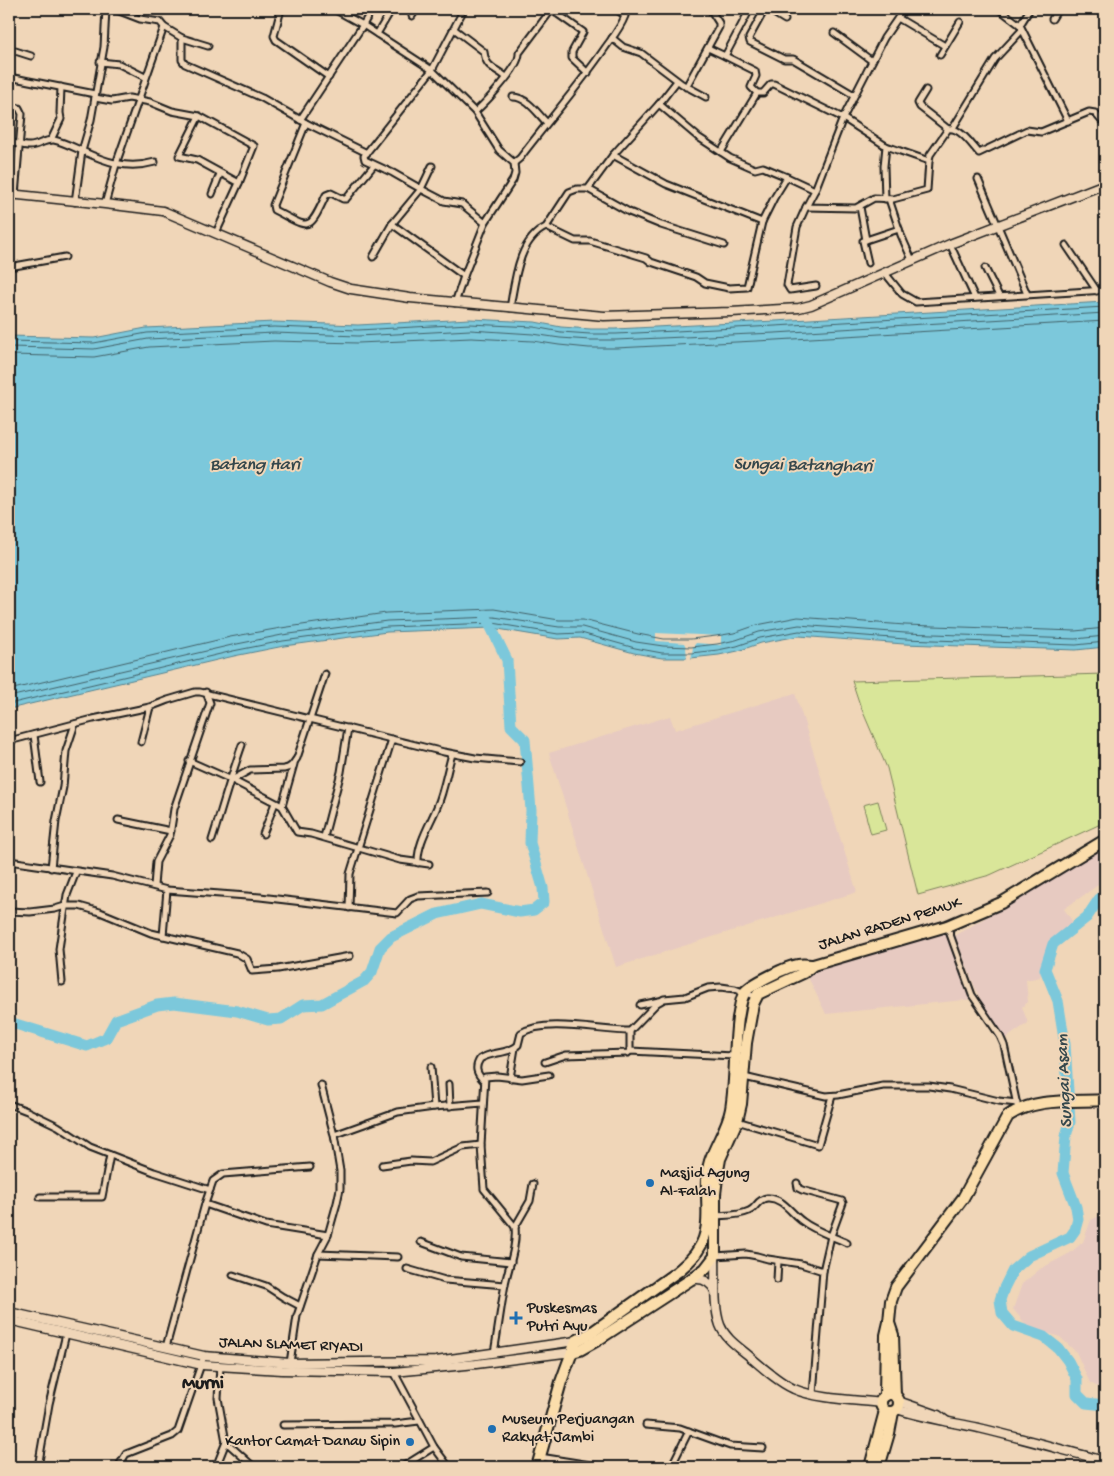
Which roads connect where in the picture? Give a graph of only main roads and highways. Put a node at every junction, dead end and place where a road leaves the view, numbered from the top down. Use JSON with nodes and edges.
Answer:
{"nodes":[{"id":1,"x":1105,"y":184,"type":"edge"},
{"id":2,"x":12,"y":194,"type":"edge"},
{"id":3,"x":1105,"y":840,"type":"edge"},
{"id":4,"x":813,"y":965,"type":"junction"},
{"id":5,"x":1105,"y":1100,"type":"edge"},
{"id":6,"x":711,"y":1216,"type":"junction"},
{"id":7,"x":710,"y":1234,"type":"junction"},
{"id":8,"x":715,"y":1256,"type":"junction"},
{"id":9,"x":690,"y":1280,"type":"junction"},
{"id":10,"x":716,"y":1293,"type":"junction"},
{"id":11,"x":9,"y":1312,"type":"edge"},
{"id":12,"x":9,"y":1320,"type":"edge"},
{"id":13,"x":576,"y":1341,"type":"junction"},
{"id":14,"x":572,"y":1352,"type":"junction"},
{"id":15,"x":203,"y":1360,"type":"junction"},
{"id":16,"x":323,"y":1363,"type":"junction"},
{"id":17,"x":323,"y":1372,"type":"junction"},
{"id":18,"x":891,"y":1404,"type":"junction"},
{"id":19,"x":1105,"y":1461,"type":"edge"},
{"id":20,"x":538,"y":1462,"type":"edge"},
{"id":21,"x":870,"y":1467,"type":"edge"},
{"id":22,"x":879,"y":1467,"type":"edge"}],
"edges":[{"from":1,"to":2,"type":"main road"},
{"from":3,"to":4,"type":"highway","name":"JALAN RADEN PEMUK"},
{"from":4,"to":6,"type":"highway","name":"JALAN RADEN PEMUK"},
{"from":4,"to":6,"type":"highway","name":"JALAN RADEN PEMUK"},
{"from":5,"to":18,"type":"highway"},
{"from":6,"to":7,"type":"highway"},
{"from":7,"to":8,"type":"highway"},
{"from":7,"to":13,"type":"highway"},
{"from":8,"to":9,"type":"highway"},
{"from":8,"to":10,"type":"main road"},
{"from":9,"to":10,"type":"main road"},
{"from":9,"to":14,"type":"highway"},
{"from":10,"to":18,"type":"main road"},
{"from":11,"to":15,"type":"main road","name":"JALAN SLAMET RIYADI"},
{"from":12,"to":15,"type":"main road","name":"JALAN SLAMET RIYADI"},
{"from":13,"to":14,"type":"highway"},
{"from":13,"to":16,"type":"main road","name":"JALAN SLAMET RIYADI"},
{"from":14,"to":17,"type":"main road","name":"JALAN SLAMET RIYADI"},
{"from":14,"to":20,"type":"highway"},
{"from":15,"to":16,"type":"main road","name":"JALAN SLAMET RIYADI"},
{"from":15,"to":17,"type":"main road","name":"JALAN SLAMET RIYADI"},
{"from":16,"to":17,"type":"main road"},
{"from":18,"to":19,"type":"main road"},
{"from":18,"to":21,"type":"highway"},
{"from":18,"to":22,"type":"highway"}]}
